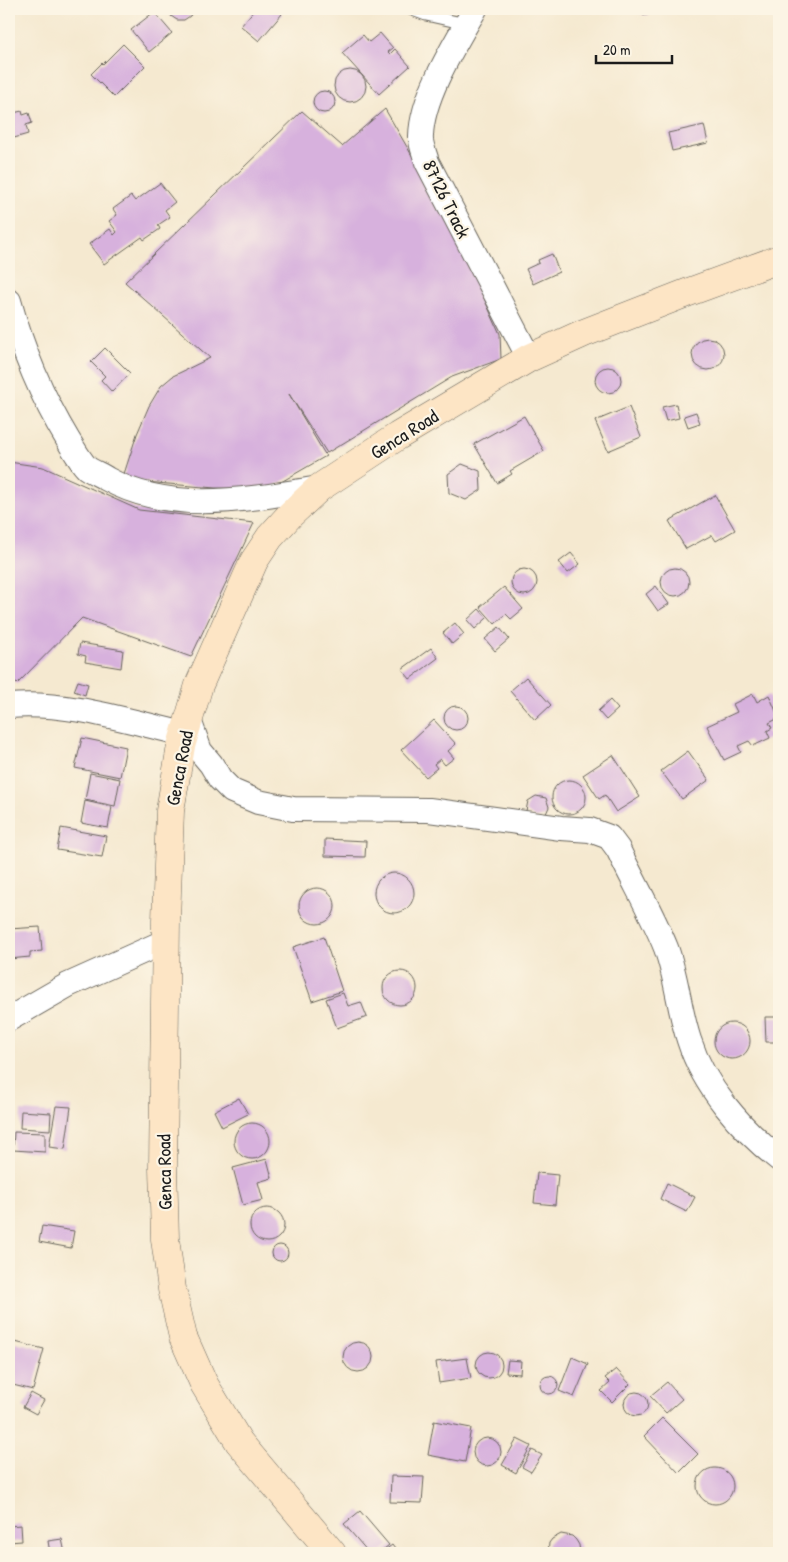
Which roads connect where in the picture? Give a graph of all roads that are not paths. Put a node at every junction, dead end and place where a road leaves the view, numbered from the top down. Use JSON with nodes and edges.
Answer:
{"nodes":[{"id":1,"x":410,"y":9,"type":"edge"},
{"id":2,"x":471,"y":16,"type":"edge"},
{"id":3,"x":779,"y":259,"type":"edge"},
{"id":4,"x":9,"y":301,"type":"edge"},
{"id":5,"x":529,"y":358,"type":"junction"},
{"id":6,"x":319,"y":488,"type":"junction"},
{"id":7,"x":9,"y":706,"type":"edge"},
{"id":8,"x":187,"y":727,"type":"junction"},
{"id":9,"x":166,"y":941,"type":"junction"},
{"id":10,"x":9,"y":1019,"type":"edge"},
{"id":11,"x":779,"y":1159,"type":"edge"},
{"id":12,"x":332,"y":1553,"type":"edge"}],
"edges":[{"from":1,"to":2,"type":"lane"},
{"from":2,"to":5,"type":"street","name":"87126 Track"},
{"from":3,"to":5,"type":"street","name":"Genca Road"},
{"from":4,"to":6,"type":"street"},
{"from":5,"to":6,"type":"street","name":"Genca Road"},
{"from":6,"to":8,"type":"street","name":"Genca Road"},
{"from":7,"to":8,"type":"street"},
{"from":8,"to":9,"type":"street","name":"Genca Road"},
{"from":8,"to":11,"type":"street"},
{"from":9,"to":10,"type":"street"},
{"from":9,"to":12,"type":"street","name":"Genca Road"}]}
